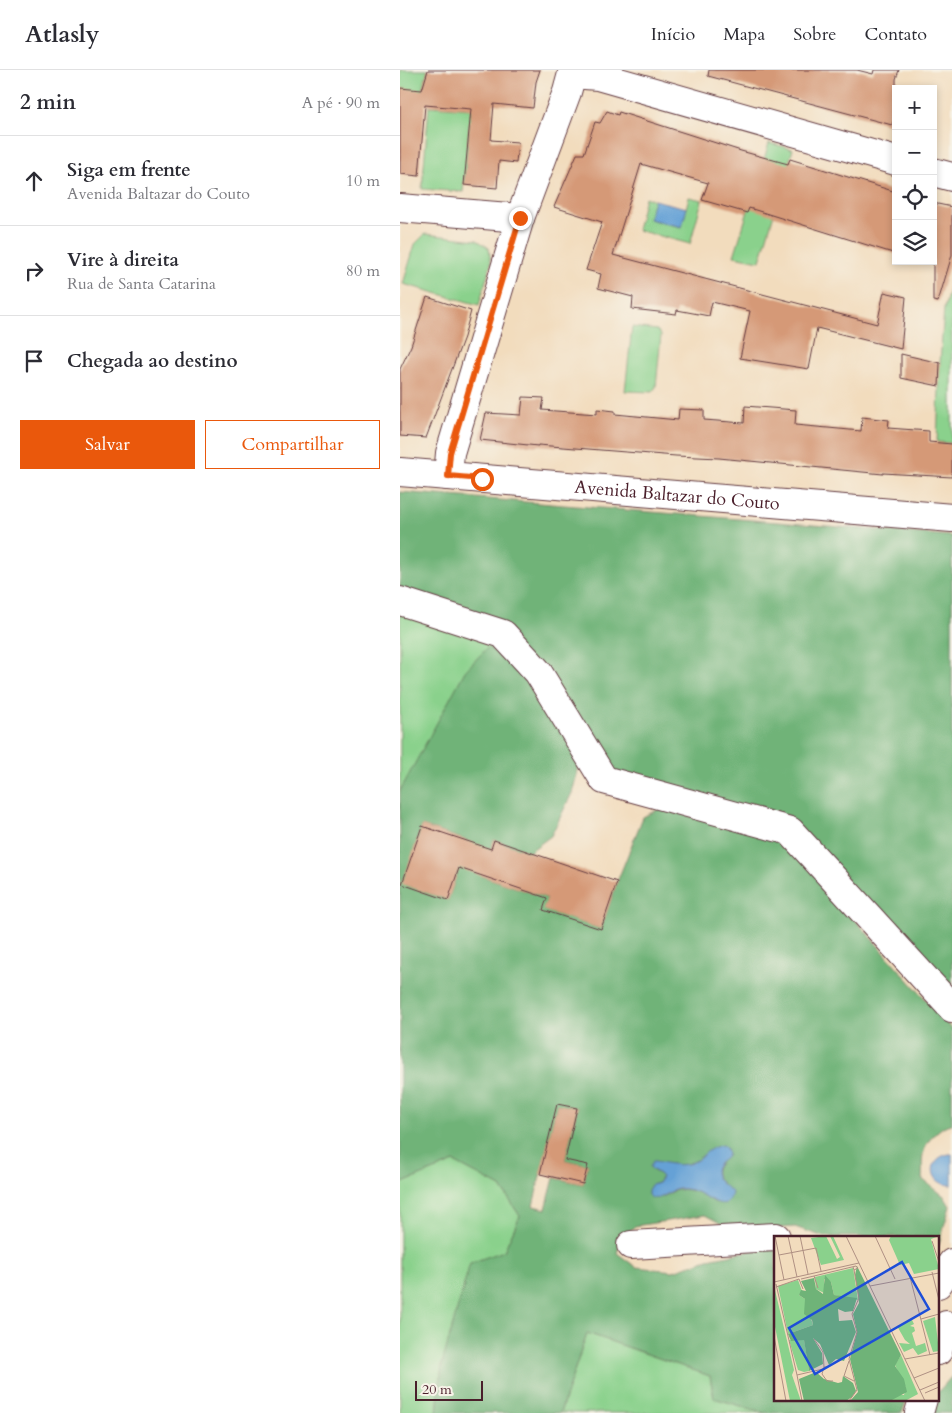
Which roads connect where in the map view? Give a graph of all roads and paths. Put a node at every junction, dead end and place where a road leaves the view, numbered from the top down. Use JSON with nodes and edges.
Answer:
{"nodes":[{"id":1,"x":572,"y":72,"type":"edge"},
{"id":2,"x":892,"y":160,"type":"edge"},
{"id":3,"x":937,"y":173,"type":"edge"},
{"id":4,"x":952,"y":177,"type":"edge"},
{"id":5,"x":400,"y":208,"type":"edge"},
{"id":6,"x":520,"y":218,"type":"junction"},
{"id":7,"x":400,"y":472,"type":"edge"},
{"id":8,"x":448,"y":476,"type":"junction"},
{"id":9,"x":952,"y":518,"type":"edge"},
{"id":10,"x":400,"y":601,"type":"edge"},
{"id":11,"x":952,"y":1008,"type":"edge"},
{"id":12,"x":774,"y":1238,"type":"edge"},
{"id":13,"x":631,"y":1245,"type":"dead end"},
{"id":14,"x":952,"y":1263,"type":"edge"},
{"id":15,"x":940,"y":1281,"type":"edge"},
{"id":16,"x":946,"y":1323,"type":"edge"},
{"id":17,"x":940,"y":1344,"type":"edge"},
{"id":18,"x":924,"y":1400,"type":"edge"},
{"id":19,"x":919,"y":1413,"type":"edge"}],
"edges":[{"from":1,"to":2,"type":"street"},
{"from":1,"to":6,"type":"street"},
{"from":3,"to":4,"type":"street"},
{"from":5,"to":6,"type":"street"},
{"from":6,"to":8,"type":"street"},
{"from":7,"to":8,"type":"street","name":"Avenida Baltazar do Couto"},
{"from":8,"to":9,"type":"street","name":"Avenida Baltazar do Couto"},
{"from":10,"to":11,"type":"street"},
{"from":12,"to":13,"type":"street"},
{"from":14,"to":15,"type":"street"},
{"from":16,"to":17,"type":"street"},
{"from":18,"to":19,"type":"street"}]}
